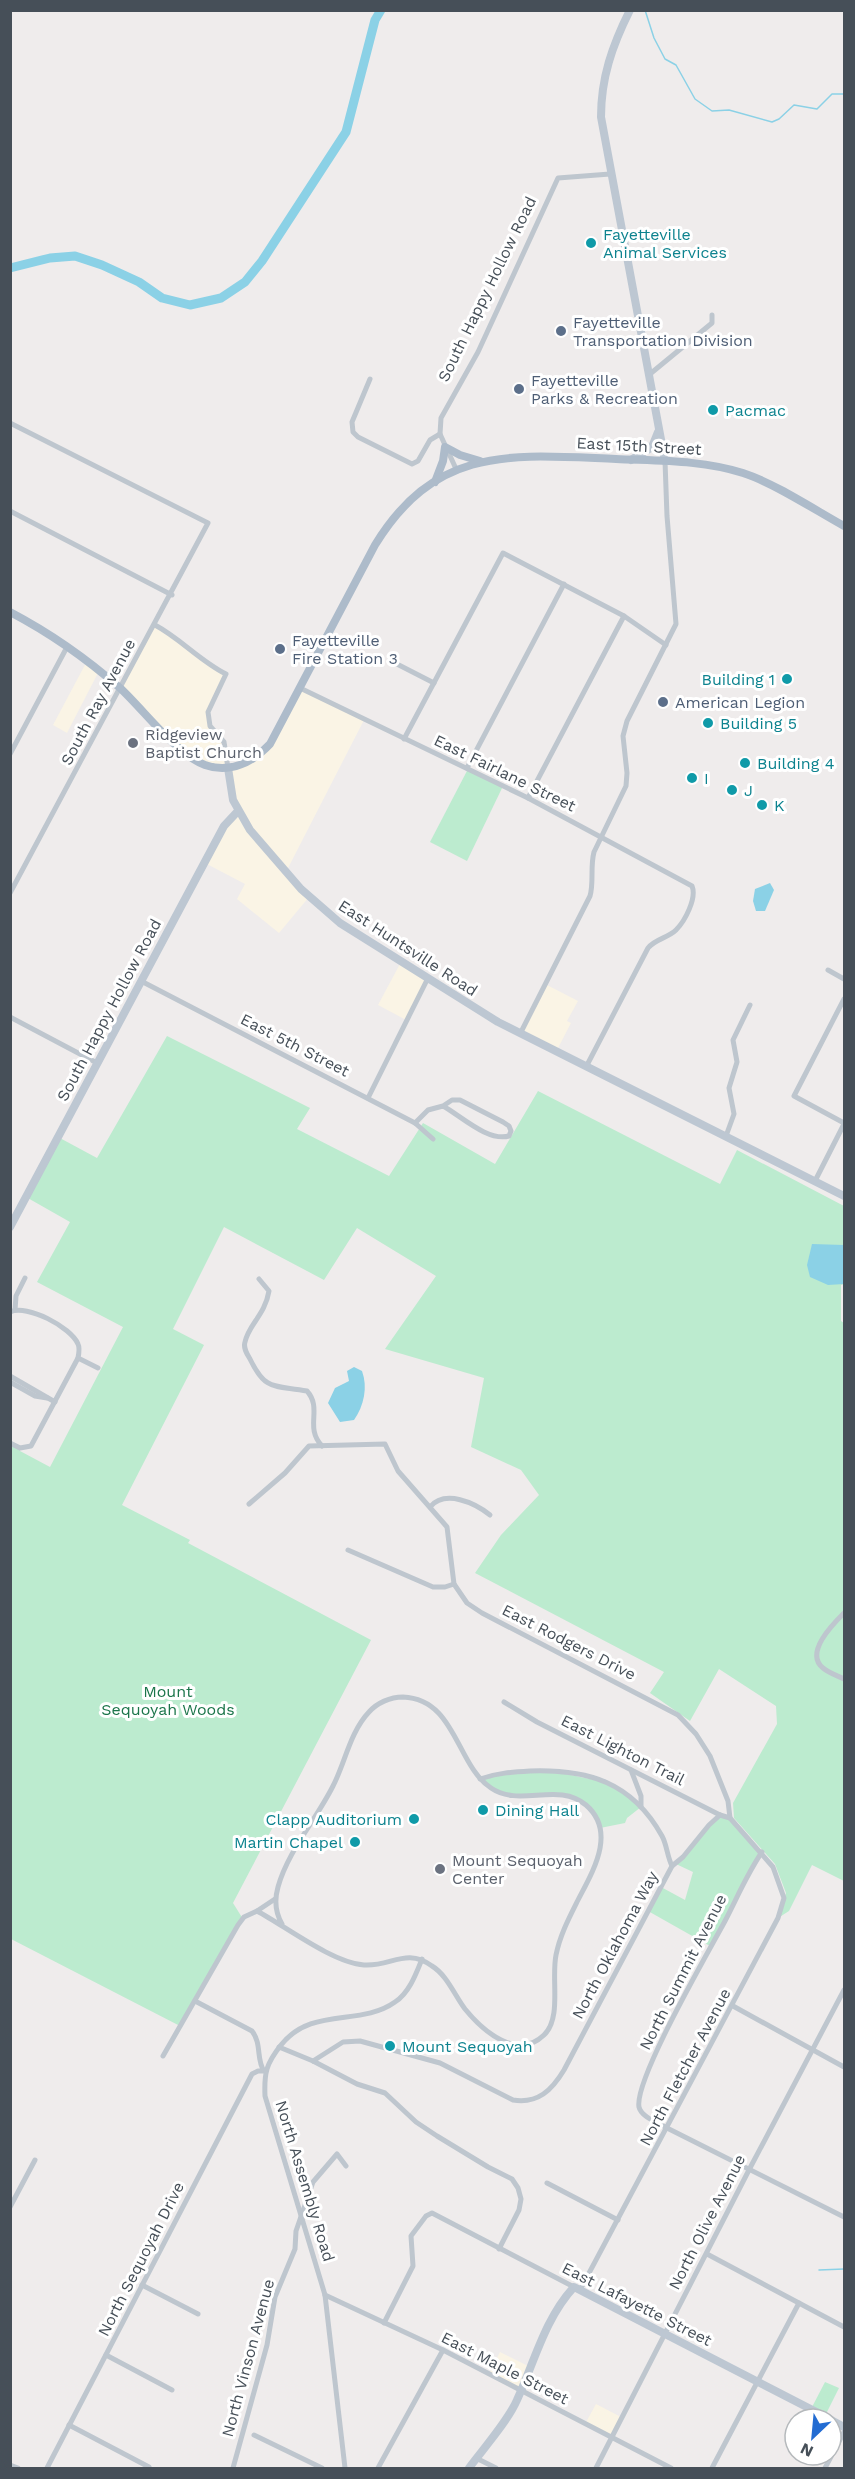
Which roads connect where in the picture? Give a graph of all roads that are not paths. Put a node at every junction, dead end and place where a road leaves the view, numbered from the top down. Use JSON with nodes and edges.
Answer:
{"nodes":[{"id":1,"x":630,"y":10,"type":"edge"},
{"id":2,"x":610,"y":174,"type":"junction"},
{"id":3,"x":712,"y":315,"type":"dead end"},
{"id":4,"x":650,"y":374,"type":"junction"},
{"id":5,"x":370,"y":380,"type":"dead end"},
{"id":6,"x":10,"y":423,"type":"edge"},
{"id":7,"x":658,"y":428,"type":"junction"},
{"id":8,"x":440,"y":434,"type":"junction"},
{"id":9,"x":445,"y":447,"type":"junction"},
{"id":10,"x":631,"y":460,"type":"junction"},
{"id":11,"x":480,"y":461,"type":"junction"},
{"id":12,"x":665,"y":461,"type":"junction"},
{"id":13,"x":457,"y":471,"type":"junction"},
{"id":14,"x":435,"y":483,"type":"junction"},
{"id":15,"x":10,"y":511,"type":"edge"},
{"id":16,"x":844,"y":526,"type":"edge"},
{"id":17,"x":564,"y":584,"type":"junction"},
{"id":18,"x":172,"y":595,"type":"junction"},
{"id":19,"x":10,"y":612,"type":"edge"},
{"id":20,"x":624,"y":616,"type":"junction"},
{"id":21,"x":155,"y":625,"type":"junction"},
{"id":22,"x":666,"y":645,"type":"junction"},
{"id":23,"x":68,"y":647,"type":"junction"},
{"id":24,"x":393,"y":662,"type":"dead end"},
{"id":25,"x":434,"y":683,"type":"junction"},
{"id":26,"x":300,"y":688,"type":"junction"},
{"id":27,"x":120,"y":689,"type":"junction"},
{"id":28,"x":404,"y":739,"type":"junction"},
{"id":29,"x":10,"y":754,"type":"edge"},
{"id":30,"x":228,"y":768,"type":"junction"},
{"id":31,"x":467,"y":768,"type":"junction"},
{"id":32,"x":528,"y":798,"type":"junction"},
{"id":33,"x":238,"y":811,"type":"junction"},
{"id":34,"x":601,"y":837,"type":"junction"},
{"id":35,"x":10,"y":893,"type":"edge"},
{"id":36,"x":828,"y":970,"type":"dead end"},
{"id":37,"x":844,"y":979,"type":"edge"},
{"id":38,"x":428,"y":980,"type":"junction"},
{"id":39,"x":141,"y":981,"type":"junction"},
{"id":40,"x":844,"y":999,"type":"edge"},
{"id":41,"x":750,"y":1005,"type":"dead end"},
{"id":42,"x":10,"y":1017,"type":"edge"},
{"id":43,"x":520,"y":1034,"type":"junction"},
{"id":44,"x":97,"y":1063,"type":"junction"},
{"id":45,"x":586,"y":1067,"type":"junction"},
{"id":46,"x":368,"y":1098,"type":"junction"},
{"id":47,"x":443,"y":1106,"type":"junction"},
{"id":48,"x":415,"y":1123,"type":"junction"},
{"id":49,"x":844,"y":1124,"type":"edge"},
{"id":50,"x":726,"y":1136,"type":"junction"},
{"id":51,"x":433,"y":1138,"type":"dead end"},
{"id":52,"x":815,"y":1181,"type":"junction"},
{"id":53,"x":844,"y":1196,"type":"edge"},
{"id":54,"x":11,"y":1224,"type":"edge"},
{"id":55,"x":25,"y":1278,"type":"dead end"},
{"id":56,"x":259,"y":1279,"type":"dead end"},
{"id":57,"x":13,"y":1311,"type":"edge"},
{"id":58,"x":78,"y":1358,"type":"junction"},
{"id":59,"x":98,"y":1368,"type":"dead end"},
{"id":60,"x":10,"y":1376,"type":"edge"},
{"id":61,"x":10,"y":1382,"type":"edge"},
{"id":62,"x":46,"y":1398,"type":"junction"},
{"id":63,"x":54,"y":1402,"type":"junction"},
{"id":64,"x":10,"y":1443,"type":"edge"},
{"id":65,"x":322,"y":1446,"type":"junction"},
{"id":66,"x":249,"y":1504,"type":"dead end"},
{"id":67,"x":430,"y":1507,"type":"junction"},
{"id":68,"x":490,"y":1515,"type":"dead end"},
{"id":69,"x":348,"y":1550,"type":"dead end"},
{"id":70,"x":454,"y":1584,"type":"junction"},
{"id":71,"x":844,"y":1613,"type":"edge"},
{"id":72,"x":844,"y":1679,"type":"edge"},
{"id":73,"x":504,"y":1702,"type":"dead end"},
{"id":74,"x":631,"y":1770,"type":"junction"},
{"id":75,"x":480,"y":1779,"type":"junction"},
{"id":76,"x":641,"y":1807,"type":"junction"},
{"id":77,"x":720,"y":1815,"type":"junction"},
{"id":78,"x":730,"y":1818,"type":"junction"},
{"id":79,"x":762,"y":1852,"type":"junction"},
{"id":80,"x":672,"y":1866,"type":"junction"},
{"id":81,"x":275,"y":1899,"type":"junction"},
{"id":82,"x":257,"y":1911,"type":"junction"},
{"id":83,"x":282,"y":1924,"type":"junction"},
{"id":84,"x":422,"y":1959,"type":"junction"},
{"id":85,"x":844,"y":1989,"type":"edge"},
{"id":86,"x":195,"y":2001,"type":"junction"},
{"id":87,"x":733,"y":2006,"type":"junction"},
{"id":88,"x":279,"y":2047,"type":"junction"},
{"id":89,"x":814,"y":2050,"type":"junction"},
{"id":90,"x":163,"y":2056,"type":"dead end"},
{"id":91,"x":313,"y":2061,"type":"junction"},
{"id":92,"x":844,"y":2067,"type":"edge"},
{"id":93,"x":264,"y":2071,"type":"junction"},
{"id":94,"x":667,"y":2128,"type":"junction"},
{"id":95,"x":35,"y":2160,"type":"dead end"},
{"id":96,"x":346,"y":2166,"type":"dead end"},
{"id":97,"x":750,"y":2168,"type":"junction"},
{"id":98,"x":547,"y":2182,"type":"dead end"},
{"id":99,"x":10,"y":2207,"type":"edge"},
{"id":100,"x":844,"y":2217,"type":"edge"},
{"id":101,"x":618,"y":2220,"type":"junction"},
{"id":102,"x":301,"y":2221,"type":"junction"},
{"id":103,"x":499,"y":2249,"type":"junction"},
{"id":104,"x":706,"y":2254,"type":"junction"},
{"id":105,"x":142,"y":2285,"type":"junction"},
{"id":106,"x":577,"y":2289,"type":"junction"},
{"id":107,"x":325,"y":2295,"type":"junction"},
{"id":108,"x":800,"y":2303,"type":"junction"},
{"id":109,"x":198,"y":2314,"type":"dead end"},
{"id":110,"x":384,"y":2323,"type":"junction"},
{"id":111,"x":844,"y":2326,"type":"edge"},
{"id":112,"x":664,"y":2334,"type":"junction"},
{"id":113,"x":443,"y":2350,"type":"junction"},
{"id":114,"x":106,"y":2355,"type":"junction"},
{"id":115,"x":758,"y":2382,"type":"junction"},
{"id":116,"x":172,"y":2390,"type":"dead end"},
{"id":117,"x":521,"y":2391,"type":"junction"},
{"id":118,"x":807,"y":2407,"type":"edge"},
{"id":119,"x":69,"y":2426,"type":"junction"},
{"id":120,"x":844,"y":2432,"type":"edge"},
{"id":121,"x":255,"y":2435,"type":"dead end"},
{"id":122,"x":612,"y":2437,"type":"junction"},
{"id":123,"x":476,"y":2458,"type":"junction"},
{"id":124,"x":10,"y":2465,"type":"edge"},
{"id":125,"x":149,"y":2467,"type":"dead end"},
{"id":126,"x":18,"y":2469,"type":"edge"},
{"id":127,"x":47,"y":2469,"type":"edge"},
{"id":128,"x":233,"y":2469,"type":"edge"},
{"id":129,"x":322,"y":2469,"type":"edge"},
{"id":130,"x":345,"y":2469,"type":"edge"},
{"id":131,"x":378,"y":2469,"type":"edge"},
{"id":132,"x":469,"y":2469,"type":"edge"},
{"id":133,"x":496,"y":2469,"type":"edge"},
{"id":134,"x":596,"y":2469,"type":"edge"},
{"id":135,"x":671,"y":2469,"type":"edge"},
{"id":136,"x":712,"y":2469,"type":"edge"},
{"id":137,"x":825,"y":2469,"type":"edge"}],
"edges":[{"from":1,"to":2,"type":"main road"},
{"from":2,"to":4,"type":"main road"},
{"from":2,"to":8,"type":"street","name":"South Happy Hollow Road"},
{"from":3,"to":4,"type":"street"},
{"from":4,"to":7,"type":"main road"},
{"from":5,"to":8,"type":"street"},
{"from":6,"to":18,"type":"street","name":"South Ray Avenue"},
{"from":7,"to":10,"type":"main road"},
{"from":7,"to":12,"type":"main road"},
{"from":8,"to":9,"type":"street"},
{"from":9,"to":11,"type":"main road"},
{"from":9,"to":13,"type":"street"},
{"from":9,"to":14,"type":"main road"},
{"from":10,"to":11,"type":"main road","name":"East 15th Street"},
{"from":10,"to":12,"type":"main road","name":"East 15th Street"},
{"from":11,"to":13,"type":"main road","name":"East 15th Street"},
{"from":12,"to":16,"type":"main road","name":"East 15th Street"},
{"from":12,"to":22,"type":"street"},
{"from":13,"to":14,"type":"main road"},
{"from":14,"to":26,"type":"main road"},
{"from":15,"to":18,"type":"street"},
{"from":17,"to":20,"type":"street"},
{"from":17,"to":25,"type":"street"},
{"from":17,"to":31,"type":"street"},
{"from":18,"to":21,"type":"street","name":"South Ray Avenue"},
{"from":19,"to":23,"type":"main road"},
{"from":20,"to":22,"type":"street"},
{"from":20,"to":32,"type":"street"},
{"from":21,"to":27,"type":"street","name":"South Ray Avenue"},
{"from":21,"to":30,"type":"street"},
{"from":22,"to":34,"type":"street"},
{"from":23,"to":27,"type":"main road"},
{"from":23,"to":29,"type":"street"},
{"from":24,"to":25,"type":"street"},
{"from":25,"to":28,"type":"street"},
{"from":26,"to":28,"type":"street","name":"East Fairlane Street"},
{"from":26,"to":30,"type":"main road"},
{"from":27,"to":30,"type":"main road"},
{"from":27,"to":35,"type":"street","name":"South Ray Avenue"},
{"from":28,"to":31,"type":"street","name":"East Fairlane Street"},
{"from":30,"to":33,"type":"main road","name":"East Huntsville Road"},
{"from":31,"to":32,"type":"street","name":"East Fairlane Street"},
{"from":32,"to":34,"type":"street","name":"East Fairlane Street"},
{"from":33,"to":38,"type":"main road","name":"East Huntsville Road"},
{"from":33,"to":39,"type":"main road","name":"South Happy Hollow Road"},
{"from":34,"to":43,"type":"street"},
{"from":34,"to":45,"type":"street","name":"East Fairlane Street"},
{"from":36,"to":37,"type":"street"},
{"from":38,"to":43,"type":"main road","name":"East Huntsville Road"},
{"from":38,"to":46,"type":"street"},
{"from":39,"to":44,"type":"main road","name":"South Happy Hollow Road"},
{"from":39,"to":46,"type":"street","name":"East 5th Street"},
{"from":40,"to":49,"type":"street"},
{"from":41,"to":50,"type":"street"},
{"from":42,"to":44,"type":"street"},
{"from":43,"to":45,"type":"main road","name":"East Huntsville Road"},
{"from":44,"to":54,"type":"main road","name":"South Happy Hollow Road"},
{"from":45,"to":50,"type":"main road","name":"East Huntsville Road"},
{"from":46,"to":48,"type":"street","name":"East 5th Street"},
{"from":47,"to":47,"type":"street"},
{"from":47,"to":48,"type":"street"},
{"from":48,"to":51,"type":"street","name":"East 5th Street"},
{"from":49,"to":52,"type":"street"},
{"from":50,"to":52,"type":"main road","name":"East Huntsville Road"},
{"from":52,"to":53,"type":"main road","name":"East Huntsville Road"},
{"from":55,"to":57,"type":"street"},
{"from":56,"to":65,"type":"street"},
{"from":57,"to":58,"type":"street"},
{"from":58,"to":59,"type":"street"},
{"from":58,"to":63,"type":"street"},
{"from":60,"to":62,"type":"street"},
{"from":61,"to":62,"type":"street"},
{"from":62,"to":63,"type":"street"},
{"from":63,"to":64,"type":"street"},
{"from":65,"to":66,"type":"street"},
{"from":65,"to":67,"type":"street"},
{"from":67,"to":68,"type":"street"},
{"from":67,"to":70,"type":"street"},
{"from":69,"to":70,"type":"street"},
{"from":70,"to":78,"type":"street","name":"East Rodgers Drive"},
{"from":71,"to":72,"type":"street"},
{"from":73,"to":74,"type":"street","name":"East Lighton Trail"},
{"from":74,"to":76,"type":"street"},
{"from":74,"to":77,"type":"street","name":"East Lighton Trail"},
{"from":75,"to":76,"type":"street"},
{"from":75,"to":81,"type":"street"},
{"from":75,"to":84,"type":"street"},
{"from":76,"to":80,"type":"street"},
{"from":77,"to":78,"type":"street","name":"East Lighton Trail"},
{"from":77,"to":80,"type":"street","name":"North Oklahoma Way"},
{"from":78,"to":79,"type":"street"},
{"from":79,"to":87,"type":"street","name":"North Fletcher Avenue"},
{"from":79,"to":94,"type":"street","name":"North Summit Avenue"},
{"from":80,"to":91,"type":"street","name":"North Oklahoma Way"},
{"from":81,"to":82,"type":"street"},
{"from":81,"to":83,"type":"street"},
{"from":82,"to":83,"type":"street"},
{"from":82,"to":86,"type":"street"},
{"from":83,"to":84,"type":"street"},
{"from":84,"to":88,"type":"street"},
{"from":85,"to":89,"type":"street","name":"North Olive Avenue"},
{"from":86,"to":90,"type":"street"},
{"from":86,"to":93,"type":"street","name":"North Assembly Road"},
{"from":87,"to":89,"type":"street"},
{"from":87,"to":94,"type":"street","name":"North Fletcher Avenue"},
{"from":88,"to":91,"type":"street"},
{"from":88,"to":93,"type":"street"},
{"from":89,"to":92,"type":"street"},
{"from":89,"to":97,"type":"street","name":"North Olive Avenue"},
{"from":91,"to":103,"type":"street"},
{"from":93,"to":102,"type":"street","name":"North Assembly Road"},
{"from":93,"to":105,"type":"street","name":"North Sequoyah Drive"},
{"from":94,"to":97,"type":"street"},
{"from":94,"to":101,"type":"street","name":"North Fletcher Avenue"},
{"from":95,"to":99,"type":"street"},
{"from":96,"to":102,"type":"street","name":"North Vinson Avenue"},
{"from":97,"to":100,"type":"street"},
{"from":97,"to":104,"type":"street","name":"North Olive Avenue"},
{"from":98,"to":101,"type":"street"},
{"from":101,"to":106,"type":"street","name":"North Fletcher Avenue"},
{"from":102,"to":107,"type":"street","name":"North Assembly Road"},
{"from":102,"to":128,"type":"street","name":"North Vinson Avenue"},
{"from":103,"to":106,"type":"street","name":"East Lafayette Street"},
{"from":103,"to":110,"type":"street","name":"East Lafayette Street"},
{"from":104,"to":108,"type":"street"},
{"from":104,"to":112,"type":"street","name":"North Olive Avenue"},
{"from":105,"to":109,"type":"street"},
{"from":105,"to":114,"type":"street","name":"North Sequoyah Drive"},
{"from":106,"to":112,"type":"main road","name":"East Lafayette Street"},
{"from":106,"to":117,"type":"main road"},
{"from":107,"to":110,"type":"street","name":"East Maple Street"},
{"from":107,"to":130,"type":"street","name":"North Assembly Road"},
{"from":108,"to":111,"type":"street"},
{"from":108,"to":115,"type":"street"},
{"from":110,"to":113,"type":"street","name":"East Maple Street"},
{"from":112,"to":115,"type":"main road","name":"East Lafayette Street"},
{"from":112,"to":122,"type":"street","name":"North Olive Avenue"},
{"from":113,"to":117,"type":"street","name":"East Maple Street"},
{"from":113,"to":131,"type":"street"},
{"from":114,"to":116,"type":"street"},
{"from":114,"to":119,"type":"street","name":"North Sequoyah Drive"},
{"from":115,"to":118,"type":"main road","name":"East Lafayette Street"},
{"from":115,"to":136,"type":"street"},
{"from":117,"to":122,"type":"street","name":"East Maple Street"},
{"from":117,"to":123,"type":"main road"},
{"from":119,"to":125,"type":"street"},
{"from":119,"to":127,"type":"street","name":"North Sequoyah Drive"},
{"from":120,"to":137,"type":"street"},
{"from":121,"to":129,"type":"street"},
{"from":122,"to":134,"type":"street","name":"North Olive Avenue"},
{"from":122,"to":135,"type":"street","name":"East Maple Street"},
{"from":123,"to":132,"type":"main road"},
{"from":123,"to":133,"type":"street"},
{"from":124,"to":126,"type":"street"}]}
